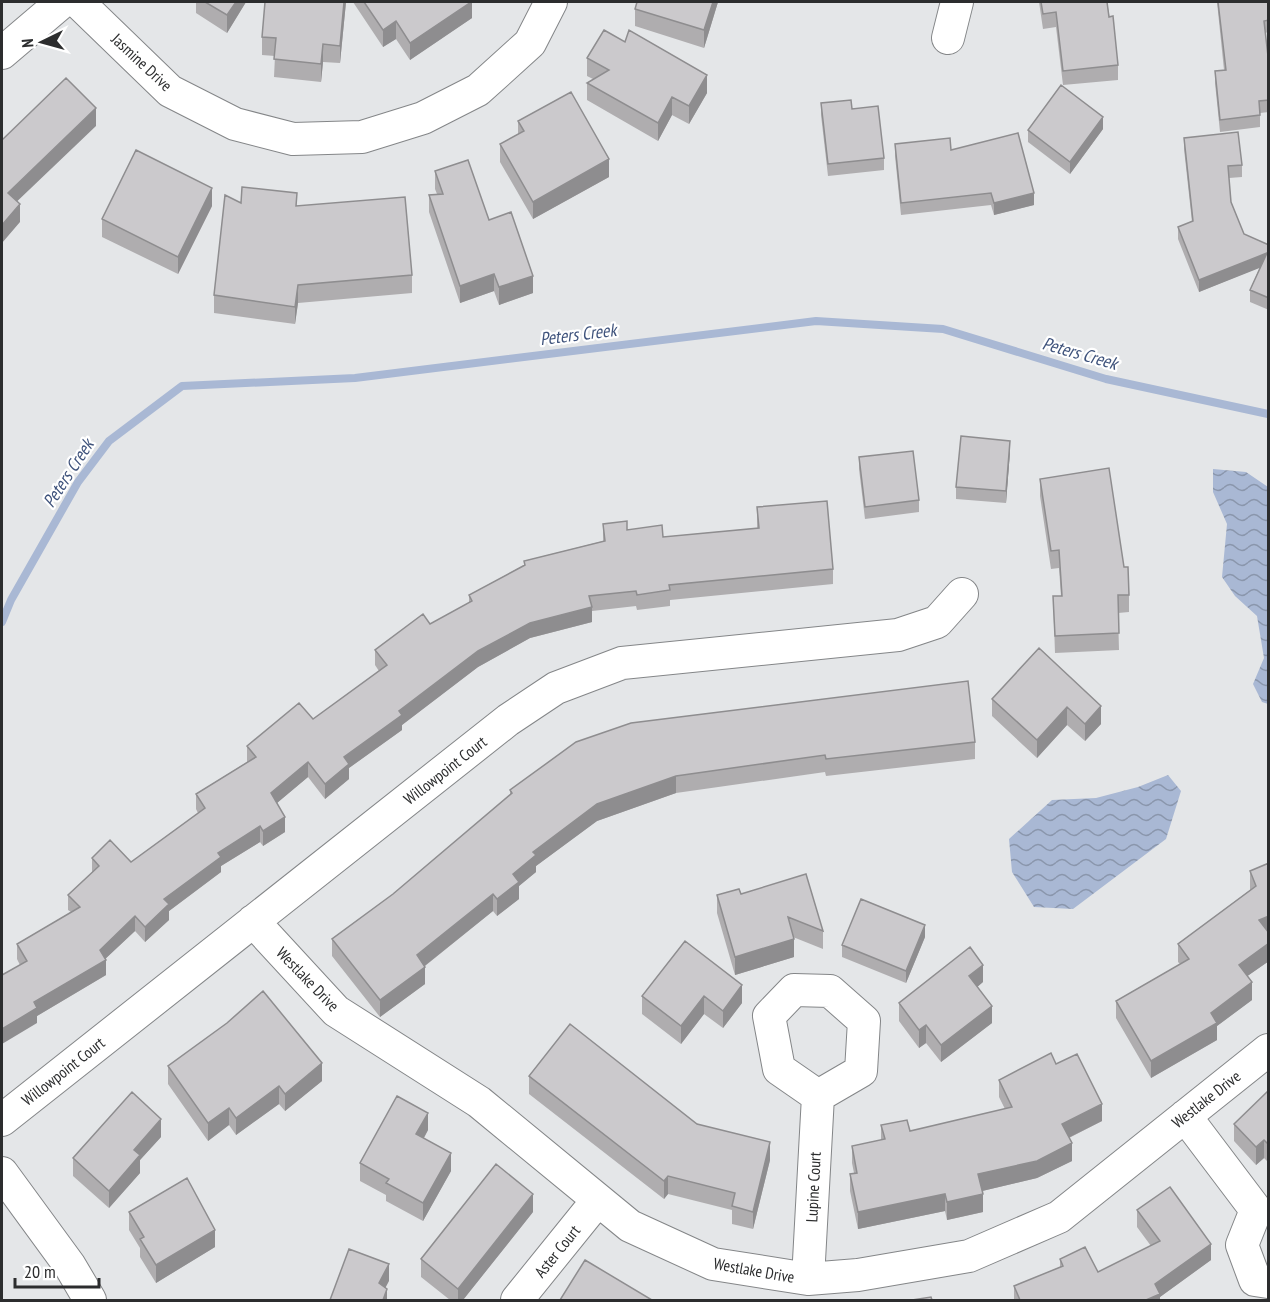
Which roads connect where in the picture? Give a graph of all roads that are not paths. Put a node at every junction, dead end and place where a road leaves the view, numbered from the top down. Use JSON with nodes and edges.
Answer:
{"nodes":[{"id":1,"x":62,"y":2,"type":"edge"},
{"id":2,"x":78,"y":2,"type":"edge"},
{"id":3,"x":551,"y":2,"type":"edge"},
{"id":4,"x":957,"y":2,"type":"edge"},
{"id":5,"x":948,"y":38,"type":"dead end"},
{"id":6,"x":2,"y":53,"type":"edge"},
{"id":7,"x":962,"y":594,"type":"dead end"},
{"id":8,"x":253,"y":921,"type":"junction"},
{"id":9,"x":1269,"y":1050,"type":"edge"},
{"id":10,"x":818,"y":1096,"type":"dead end"},
{"id":11,"x":1185,"y":1116,"type":"junction"},
{"id":12,"x":2,"y":1120,"type":"edge"},
{"id":13,"x":2,"y":1173,"type":"edge"},
{"id":14,"x":597,"y":1201,"type":"junction"},
{"id":15,"x":1262,"y":1209,"type":"edge"},
{"id":16,"x":808,"y":1279,"type":"junction"},
{"id":17,"x":1269,"y":1282,"type":"edge"},
{"id":18,"x":90,"y":1300,"type":"edge"},
{"id":19,"x":517,"y":1300,"type":"edge"}],
"edges":[{"from":1,"to":6,"type":"street"},
{"from":2,"to":3,"type":"street","name":"Jasmine Drive"},
{"from":4,"to":5,"type":"street"},
{"from":7,"to":8,"type":"street","name":"Willowpoint Court"},
{"from":8,"to":12,"type":"street","name":"Willowpoint Court"},
{"from":8,"to":14,"type":"street","name":"Westlake Drive"},
{"from":9,"to":11,"type":"street","name":"Westlake Drive"},
{"from":10,"to":16,"type":"street","name":"Lupine Court"},
{"from":11,"to":15,"type":"street"},
{"from":11,"to":16,"type":"street","name":"Westlake Drive"},
{"from":13,"to":18,"type":"street"},
{"from":14,"to":16,"type":"street","name":"Westlake Drive"},
{"from":14,"to":19,"type":"street","name":"Aster Court"},
{"from":15,"to":17,"type":"street"}]}
